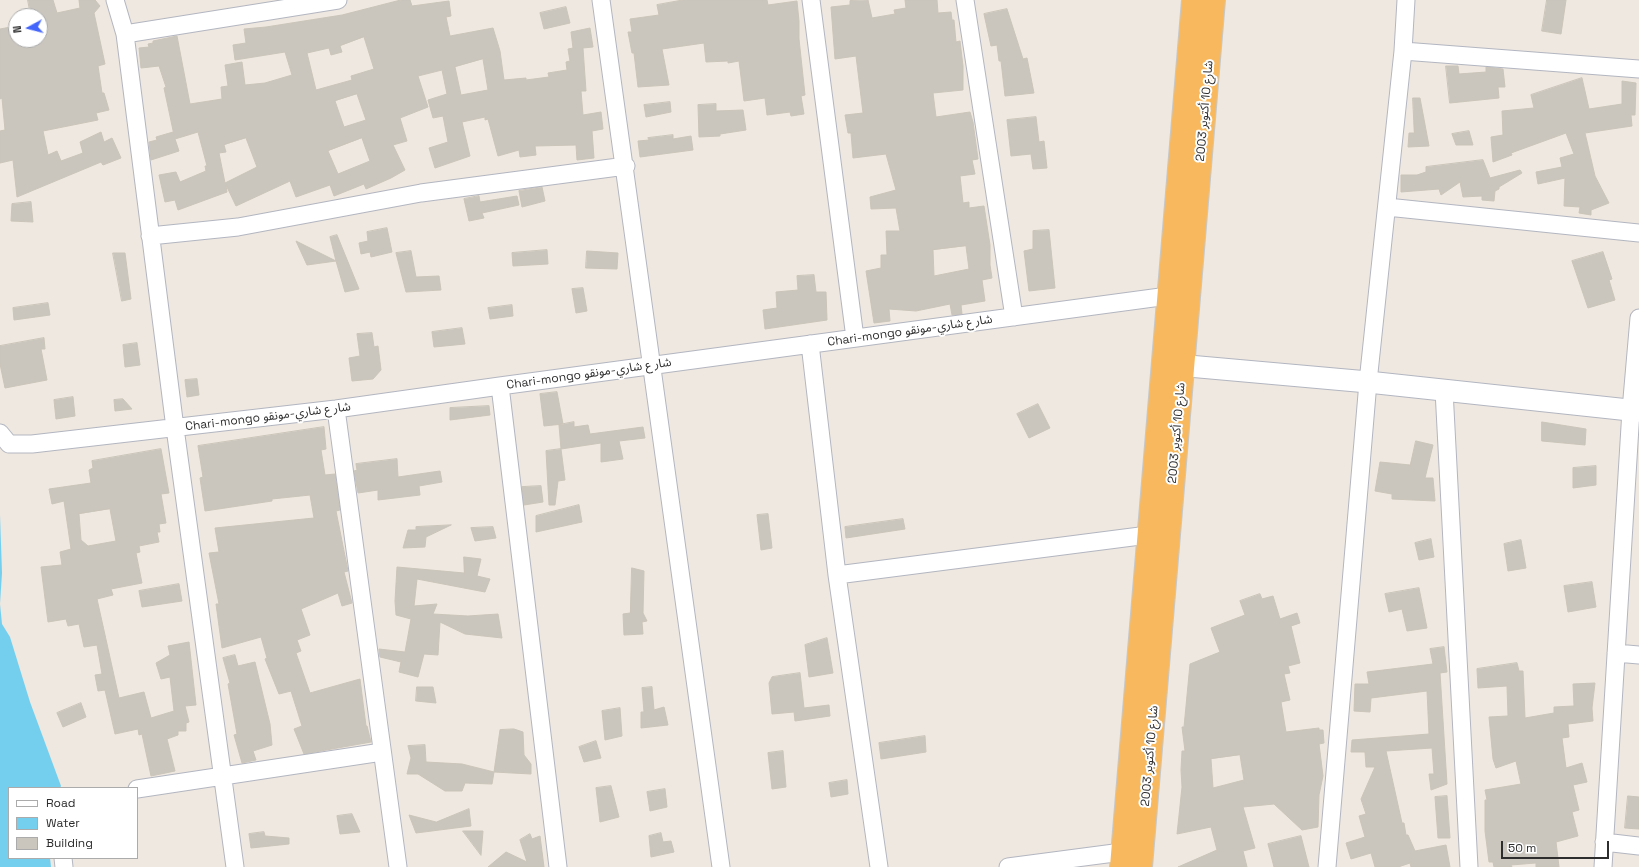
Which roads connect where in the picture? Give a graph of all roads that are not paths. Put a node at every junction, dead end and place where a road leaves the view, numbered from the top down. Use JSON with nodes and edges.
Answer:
{"nodes":[{"id":1,"x":115,"y":0,"type":"edge"},
{"id":2,"x":338,"y":0,"type":"edge"},
{"id":3,"x":601,"y":0,"type":"edge"},
{"id":4,"x":811,"y":0,"type":"edge"},
{"id":5,"x":965,"y":0,"type":"edge"},
{"id":6,"x":1193,"y":0,"type":"edge"},
{"id":7,"x":1214,"y":0,"type":"edge"},
{"id":8,"x":1406,"y":0,"type":"edge"},
{"id":9,"x":285,"y":4,"type":"edge"},
{"id":10,"x":125,"y":34,"type":"junction"},
{"id":11,"x":1403,"y":50,"type":"junction"},
{"id":12,"x":1639,"y":69,"type":"edge"},
{"id":13,"x":626,"y":166,"type":"junction"},
{"id":14,"x":1387,"y":207,"type":"junction"},
{"id":15,"x":1639,"y":233,"type":"edge"},
{"id":16,"x":150,"y":236,"type":"junction"},
{"id":17,"x":1168,"y":296,"type":"junction"},
{"id":18,"x":1014,"y":316,"type":"junction"},
{"id":19,"x":1639,"y":318,"type":"edge"},
{"id":20,"x":855,"y":338,"type":"junction"},
{"id":21,"x":810,"y":344,"type":"junction"},
{"id":22,"x":652,"y":365,"type":"junction"},
{"id":23,"x":1173,"y":365,"type":"junction"},
{"id":24,"x":1368,"y":382,"type":"junction"},
{"id":25,"x":500,"y":386,"type":"junction"},
{"id":26,"x":1444,"y":390,"type":"junction"},
{"id":27,"x":336,"y":409,"type":"junction"},
{"id":28,"x":1635,"y":410,"type":"edge"},
{"id":29,"x":175,"y":428,"type":"junction"},
{"id":30,"x":5,"y":439,"type":"edge"},
{"id":31,"x":1148,"y":535,"type":"junction"},
{"id":32,"x":837,"y":575,"type":"junction"},
{"id":33,"x":1616,"y":653,"type":"junction"},
{"id":34,"x":1639,"y":655,"type":"edge"},
{"id":35,"x":382,"y":752,"type":"junction"},
{"id":36,"x":223,"y":776,"type":"junction"},
{"id":37,"x":138,"y":789,"type":"edge"},
{"id":38,"x":1604,"y":842,"type":"junction"},
{"id":39,"x":1639,"y":846,"type":"edge"},
{"id":40,"x":1121,"y":860,"type":"edge"},
{"id":41,"x":235,"y":867,"type":"edge"},
{"id":42,"x":398,"y":867,"type":"edge"},
{"id":43,"x":558,"y":867,"type":"edge"},
{"id":44,"x":722,"y":867,"type":"edge"},
{"id":45,"x":879,"y":867,"type":"edge"},
{"id":46,"x":1008,"y":867,"type":"edge"},
{"id":47,"x":1141,"y":867,"type":"edge"},
{"id":48,"x":1327,"y":867,"type":"edge"},
{"id":49,"x":1469,"y":867,"type":"edge"},
{"id":50,"x":1603,"y":867,"type":"edge"}],
"edges":[{"from":1,"to":10,"type":"street"},
{"from":2,"to":9,"type":"street"},
{"from":3,"to":13,"type":"street"},
{"from":4,"to":20,"type":"street"},
{"from":5,"to":18,"type":"street"},
{"from":6,"to":17,"type":"highway","name":"شارع 10 أكتوبر 2003"},
{"from":7,"to":23,"type":"highway","name":"شارع 10 أكتوبر 2003"},
{"from":8,"to":11,"type":"street"},
{"from":9,"to":10,"type":"street"},
{"from":10,"to":16,"type":"street"},
{"from":11,"to":12,"type":"street"},
{"from":11,"to":14,"type":"street"},
{"from":13,"to":16,"type":"street"},
{"from":13,"to":22,"type":"street"},
{"from":14,"to":15,"type":"street"},
{"from":14,"to":24,"type":"street"},
{"from":16,"to":29,"type":"street"},
{"from":17,"to":18,"type":"street","name":"Chari-mongo شار ع شاري-مونقو"},
{"from":17,"to":23,"type":"highway","name":"شارع 10 أكتوبر 2003"},
{"from":18,"to":20,"type":"street","name":"Chari-mongo شار ع شاري-مونقو"},
{"from":19,"to":28,"type":"street"},
{"from":20,"to":21,"type":"street","name":"Chari-mongo شار ع شاري-مونقو"},
{"from":21,"to":22,"type":"street","name":"Chari-mongo شار ع شاري-مونقو"},
{"from":21,"to":32,"type":"street"},
{"from":22,"to":25,"type":"street","name":"Chari-mongo شار ع شاري-مونقو"},
{"from":22,"to":44,"type":"street"},
{"from":23,"to":24,"type":"street"},
{"from":23,"to":31,"type":"highway","name":"شارع 10 أكتوبر 2003"},
{"from":23,"to":47,"type":"highway","name":"شارع 10 أكتوبر 2003"},
{"from":24,"to":26,"type":"street"},
{"from":24,"to":48,"type":"street"},
{"from":25,"to":27,"type":"street","name":"Chari-mongo شار ع شاري-مونقو"},
{"from":25,"to":43,"type":"street"},
{"from":26,"to":28,"type":"street"},
{"from":26,"to":49,"type":"street"},
{"from":27,"to":29,"type":"street","name":"Chari-mongo شار ع شاري-مونقو"},
{"from":27,"to":35,"type":"street"},
{"from":28,"to":33,"type":"street"},
{"from":29,"to":30,"type":"street","name":"Chari-mongo شار ع شاري-مونقو"},
{"from":29,"to":36,"type":"street"},
{"from":31,"to":32,"type":"street"},
{"from":31,"to":40,"type":"highway","name":"شارع 10 أكتوبر 2003"},
{"from":32,"to":45,"type":"street"},
{"from":33,"to":34,"type":"street"},
{"from":33,"to":38,"type":"street"},
{"from":35,"to":36,"type":"street"},
{"from":35,"to":42,"type":"street"},
{"from":36,"to":37,"type":"street"},
{"from":36,"to":41,"type":"street"},
{"from":38,"to":39,"type":"street"},
{"from":38,"to":50,"type":"street"},
{"from":40,"to":46,"type":"street"}]}
